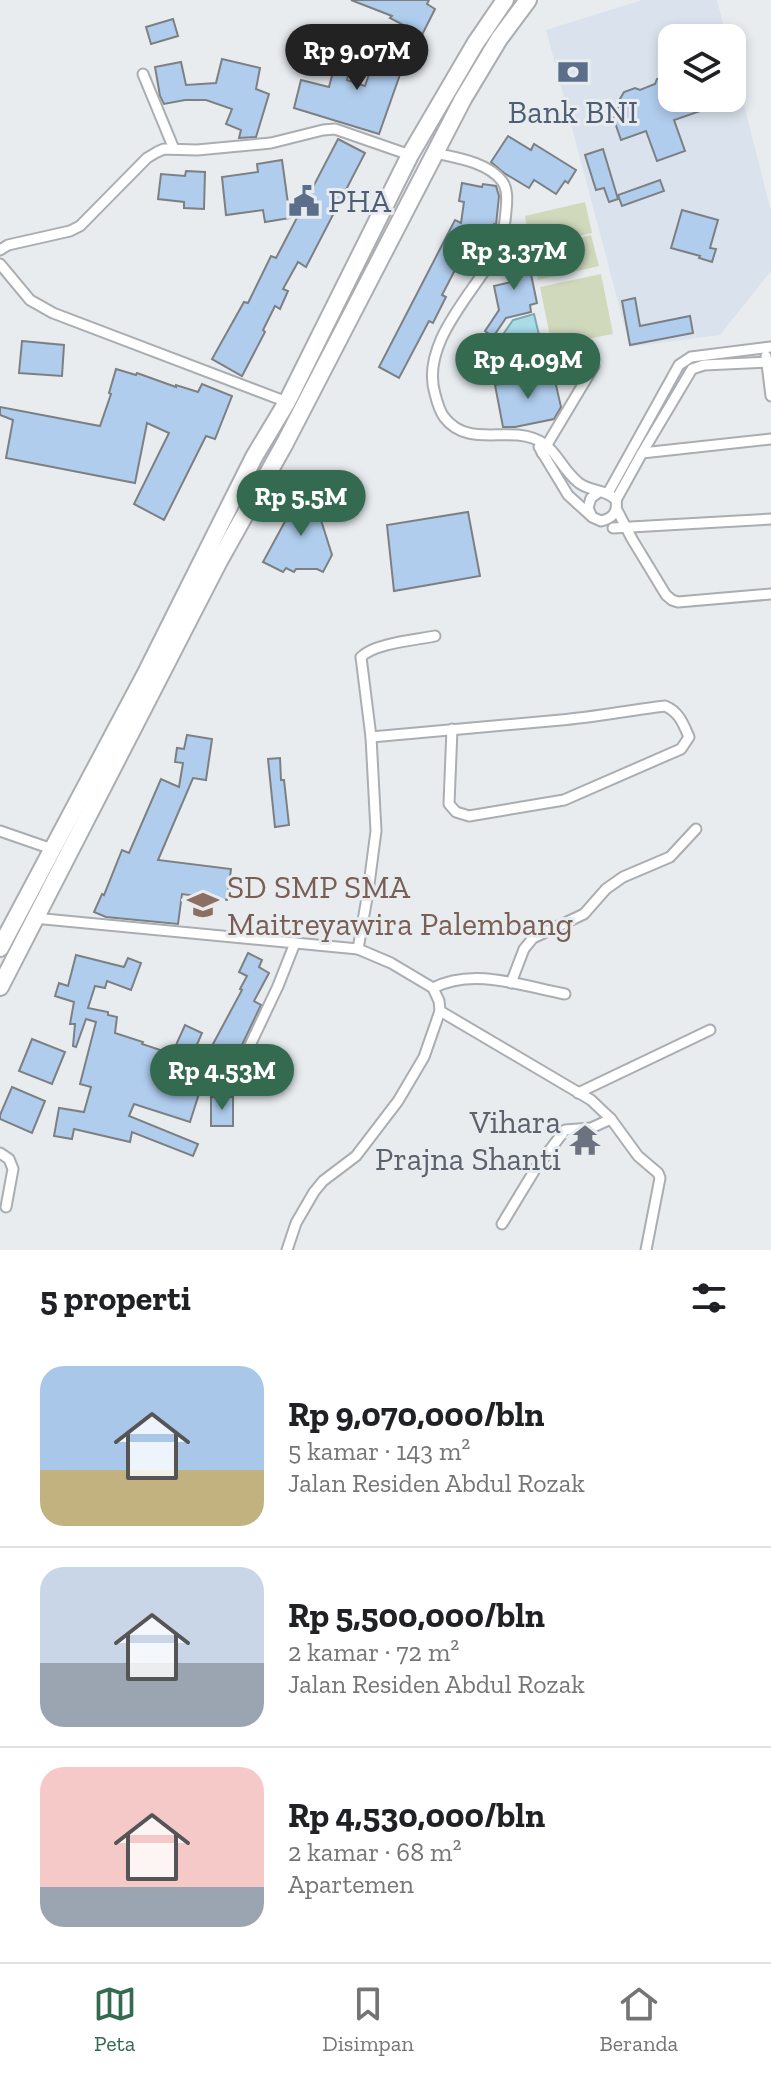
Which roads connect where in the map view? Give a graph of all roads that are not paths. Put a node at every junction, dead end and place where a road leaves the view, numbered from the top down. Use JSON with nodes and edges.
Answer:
{"nodes":[{"id":1,"x":505,"y":0,"type":"edge"},
{"id":2,"x":528,"y":0,"type":"edge"},
{"id":3,"x":143,"y":74,"type":"dead end"},
{"id":4,"x":174,"y":149,"type":"junction"},
{"id":5,"x":435,"y":153,"type":"junction"},
{"id":6,"x":410,"y":155,"type":"junction"},
{"id":7,"x":0,"y":250,"type":"edge"},
{"id":8,"x":0,"y":264,"type":"edge"},
{"id":9,"x":768,"y":347,"type":"edge"},
{"id":10,"x":687,"y":358,"type":"junction"},
{"id":11,"x":769,"y":362,"type":"edge"},
{"id":12,"x":594,"y":366,"type":"dead end"},
{"id":13,"x":692,"y":369,"type":"junction"},
{"id":14,"x":771,"y":396,"type":"edge"},
{"id":15,"x":659,"y":401,"type":"junction"},
{"id":16,"x":287,"y":402,"type":"junction"},
{"id":17,"x":670,"y":406,"type":"junction"},
{"id":18,"x":771,"y":439,"type":"edge"},
{"id":19,"x":545,"y":449,"type":"junction"},
{"id":20,"x":642,"y":453,"type":"junction"},
{"id":21,"x":603,"y":492,"type":"junction"},
{"id":22,"x":617,"y":505,"type":"junction"},
{"id":23,"x":597,"y":519,"type":"junction"},
{"id":24,"x":771,"y":519,"type":"edge"},
{"id":25,"x":626,"y":527,"type":"junction"},
{"id":26,"x":613,"y":528,"type":"junction"},
{"id":27,"x":632,"y":539,"type":"junction"},
{"id":28,"x":771,"y":594,"type":"edge"},
{"id":29,"x":435,"y":636,"type":"dead end"},
{"id":30,"x":452,"y":729,"type":"junction"},
{"id":31,"x":371,"y":737,"type":"junction"},
{"id":32,"x":696,"y":829,"type":"dead end"},
{"id":33,"x":0,"y":831,"type":"edge"},
{"id":34,"x":52,"y":849,"type":"junction"},
{"id":35,"x":34,"y":918,"type":"junction"},
{"id":36,"x":295,"y":943,"type":"junction"},
{"id":37,"x":0,"y":948,"type":"edge"},
{"id":38,"x":358,"y":949,"type":"junction"},
{"id":39,"x":511,"y":983,"type":"junction"},
{"id":40,"x":0,"y":987,"type":"edge"},
{"id":41,"x":433,"y":988,"type":"junction"},
{"id":42,"x":565,"y":994,"type":"dead end"},
{"id":43,"x":440,"y":1011,"type":"junction"},
{"id":44,"x":710,"y":1030,"type":"dead end"},
{"id":45,"x":236,"y":1075,"type":"dead end"},
{"id":46,"x":578,"y":1093,"type":"junction"},
{"id":47,"x":611,"y":1119,"type":"junction"},
{"id":48,"x":0,"y":1153,"type":"edge"},
{"id":49,"x":6,"y":1207,"type":"dead end"},
{"id":50,"x":502,"y":1224,"type":"dead end"},
{"id":51,"x":287,"y":1250,"type":"edge"},
{"id":52,"x":646,"y":1250,"type":"edge"}],
"edges":[{"from":1,"to":6,"type":"highway"},
{"from":2,"to":5,"type":"highway"},
{"from":3,"to":4,"type":"street"},
{"from":4,"to":6,"type":"street"},
{"from":4,"to":7,"type":"street"},
{"from":5,"to":19,"type":"street"},
{"from":5,"to":35,"type":"highway"},
{"from":6,"to":16,"type":"highway"},
{"from":8,"to":16,"type":"street"},
{"from":9,"to":10,"type":"street"},
{"from":9,"to":11,"type":"street"},
{"from":10,"to":13,"type":"street"},
{"from":10,"to":15,"type":"street"},
{"from":11,"to":13,"type":"street"},
{"from":11,"to":14,"type":"street"},
{"from":12,"to":19,"type":"street"},
{"from":13,"to":17,"type":"street"},
{"from":15,"to":17,"type":"street"},
{"from":15,"to":21,"type":"street"},
{"from":16,"to":34,"type":"highway"},
{"from":17,"to":20,"type":"street"},
{"from":18,"to":20,"type":"street"},
{"from":19,"to":21,"type":"street"},
{"from":19,"to":23,"type":"street"},
{"from":20,"to":22,"type":"street"},
{"from":21,"to":22,"type":"street"},
{"from":21,"to":23,"type":"street"},
{"from":22,"to":23,"type":"street"},
{"from":22,"to":25,"type":"street"},
{"from":23,"to":26,"type":"street"},
{"from":24,"to":25,"type":"street"},
{"from":25,"to":26,"type":"street"},
{"from":25,"to":27,"type":"street"},
{"from":26,"to":27,"type":"street"},
{"from":27,"to":28,"type":"street"},
{"from":29,"to":31,"type":"street"},
{"from":30,"to":30,"type":"street"},
{"from":30,"to":31,"type":"street"},
{"from":31,"to":38,"type":"street"},
{"from":32,"to":39,"type":"street"},
{"from":33,"to":34,"type":"street"},
{"from":34,"to":37,"type":"highway"},
{"from":35,"to":36,"type":"street"},
{"from":35,"to":40,"type":"highway"},
{"from":36,"to":38,"type":"street"},
{"from":36,"to":45,"type":"street"},
{"from":38,"to":41,"type":"street"},
{"from":39,"to":41,"type":"street"},
{"from":39,"to":42,"type":"street"},
{"from":41,"to":43,"type":"street"},
{"from":43,"to":46,"type":"street"},
{"from":43,"to":51,"type":"street"},
{"from":44,"to":46,"type":"street"},
{"from":46,"to":47,"type":"street"},
{"from":47,"to":50,"type":"street"},
{"from":47,"to":52,"type":"street"},
{"from":48,"to":49,"type":"street"}]}
